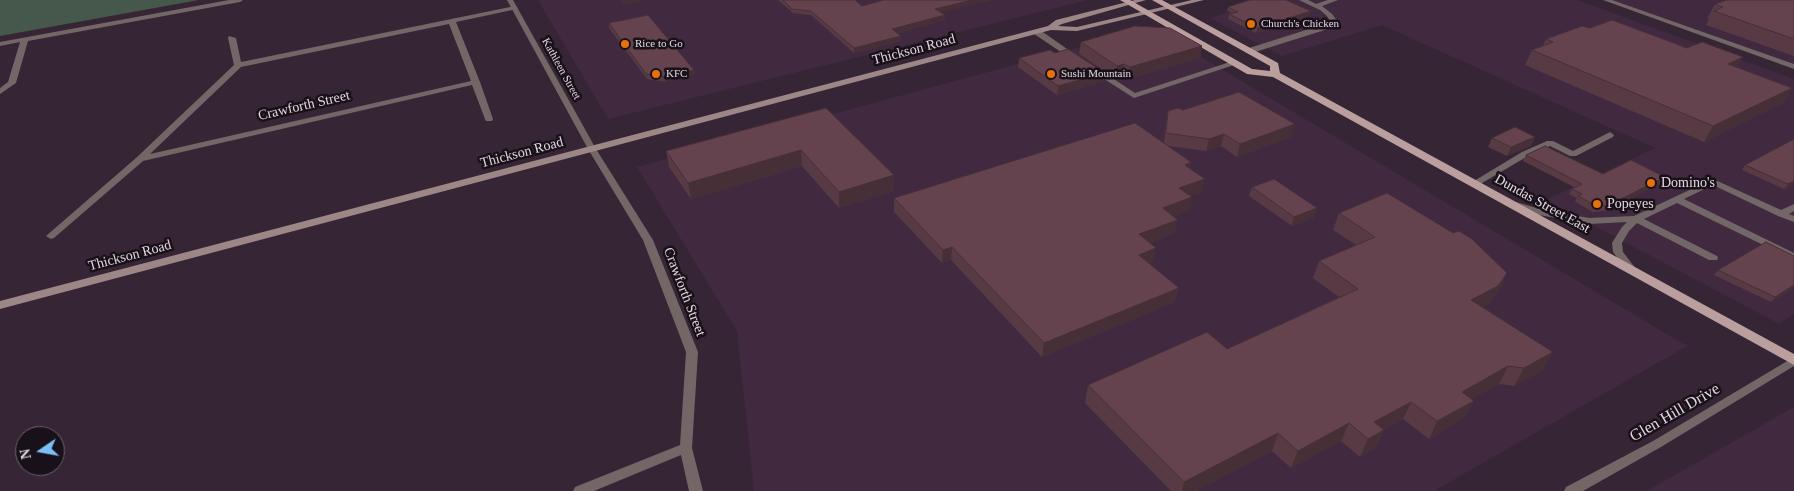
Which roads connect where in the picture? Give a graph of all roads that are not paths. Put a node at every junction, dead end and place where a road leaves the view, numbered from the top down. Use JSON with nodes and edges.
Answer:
{"nodes":[{"id":1,"x":240,"y":0,"type":"edge"},
{"id":2,"x":510,"y":0,"type":"edge"},
{"id":3,"x":1143,"y":0,"type":"edge"},
{"id":4,"x":1156,"y":0,"type":"edge"},
{"id":5,"x":1201,"y":0,"type":"edge"},
{"id":6,"x":1302,"y":0,"type":"edge"},
{"id":7,"x":1335,"y":0,"type":"edge"},
{"id":8,"x":1606,"y":0,"type":"edge"},
{"id":9,"x":1127,"y":2,"type":"edge"},
{"id":10,"x":1315,"y":6,"type":"junction"},
{"id":11,"x":515,"y":8,"type":"junction"},
{"id":12,"x":1170,"y":8,"type":"junction"},
{"id":13,"x":1147,"y":13,"type":"junction"},
{"id":14,"x":452,"y":22,"type":"junction"},
{"id":15,"x":1051,"y":28,"type":"junction"},
{"id":16,"x":1037,"y":32,"type":"junction"},
{"id":17,"x":232,"y":38,"type":"dead end"},
{"id":18,"x":25,"y":39,"type":"junction"},
{"id":19,"x":0,"y":44,"type":"edge"},
{"id":20,"x":1249,"y":51,"type":"junction"},
{"id":21,"x":1236,"y":64,"type":"junction"},
{"id":22,"x":238,"y":65,"type":"junction"},
{"id":23,"x":1794,"y":68,"type":"edge"},
{"id":24,"x":1275,"y":74,"type":"junction"},
{"id":25,"x":476,"y":82,"type":"junction"},
{"id":26,"x":0,"y":92,"type":"edge"},
{"id":27,"x":489,"y":119,"type":"dead end"},
{"id":28,"x":1610,"y":134,"type":"dead end"},
{"id":29,"x":592,"y":149,"type":"junction"},
{"id":30,"x":140,"y":160,"type":"junction"},
{"id":31,"x":1474,"y":184,"type":"junction"},
{"id":32,"x":1676,"y":199,"type":"junction"},
{"id":33,"x":1509,"y":203,"type":"junction"},
{"id":34,"x":1794,"y":207,"type":"edge"},
{"id":35,"x":1781,"y":214,"type":"junction"},
{"id":36,"x":1636,"y":219,"type":"junction"},
{"id":37,"x":1794,"y":220,"type":"edge"},
{"id":38,"x":51,"y":236,"type":"dead end"},
{"id":39,"x":1794,"y":257,"type":"edge"},
{"id":40,"x":1713,"y":258,"type":"dead end"},
{"id":41,"x":1634,"y":272,"type":"junction"},
{"id":42,"x":0,"y":305,"type":"edge"},
{"id":43,"x":1794,"y":361,"type":"edge"},
{"id":44,"x":686,"y":448,"type":"junction"},
{"id":45,"x":580,"y":491,"type":"edge"},
{"id":46,"x":696,"y":491,"type":"edge"},
{"id":47,"x":1571,"y":491,"type":"edge"}],
"edges":[{"from":1,"to":18,"type":"street"},
{"from":2,"to":11,"type":"street","name":"Kathleen Street"},
{"from":3,"to":9,"type":"main road","name":"Thickson Road"},
{"from":4,"to":12,"type":"main road","name":"Dundas Street East"},
{"from":5,"to":12,"type":"main road","name":"Thickson Road"},
{"from":6,"to":10,"type":"street"},
{"from":7,"to":10,"type":"street"},
{"from":8,"to":23,"type":"street"},
{"from":9,"to":13,"type":"main road","name":"Dundas Street East"},
{"from":9,"to":15,"type":"main road","name":"Thickson Road"},
{"from":10,"to":20,"type":"street"},
{"from":11,"to":14,"type":"street"},
{"from":11,"to":29,"type":"street","name":"Kathleen Street"},
{"from":12,"to":13,"type":"main road","name":"Thickson Road"},
{"from":12,"to":20,"type":"main road","name":"Dundas Street East"},
{"from":13,"to":15,"type":"main road","name":"Thickson Road"},
{"from":13,"to":21,"type":"main road","name":"Dundas Street East"},
{"from":14,"to":22,"type":"street"},
{"from":14,"to":25,"type":"street"},
{"from":15,"to":16,"type":"main road","name":"Thickson Road"},
{"from":16,"to":21,"type":"street"},
{"from":16,"to":29,"type":"main road","name":"Thickson Road"},
{"from":17,"to":22,"type":"street"},
{"from":18,"to":19,"type":"street"},
{"from":18,"to":26,"type":"street"},
{"from":20,"to":24,"type":"main road","name":"Dundas Street East"},
{"from":21,"to":24,"type":"main road","name":"Dundas Street East"},
{"from":22,"to":30,"type":"street","name":"Crawforth Street"},
{"from":24,"to":31,"type":"main road","name":"Dundas Street East"},
{"from":25,"to":27,"type":"street"},
{"from":25,"to":30,"type":"street","name":"Crawforth Street"},
{"from":28,"to":31,"type":"street"},
{"from":29,"to":42,"type":"main road","name":"Thickson Road"},
{"from":29,"to":44,"type":"street","name":"Crawforth Street"},
{"from":30,"to":38,"type":"street","name":"Crawforth Street"},
{"from":31,"to":33,"type":"main road","name":"Dundas Street East"},
{"from":32,"to":35,"type":"street"},
{"from":32,"to":36,"type":"street"},
{"from":32,"to":39,"type":"street"},
{"from":33,"to":36,"type":"street"},
{"from":33,"to":41,"type":"main road","name":"Dundas Street East"},
{"from":34,"to":35,"type":"street"},
{"from":35,"to":37,"type":"street"},
{"from":36,"to":40,"type":"street"},
{"from":36,"to":41,"type":"street"},
{"from":41,"to":43,"type":"main road","name":"Dundas Street East"},
{"from":43,"to":47,"type":"street","name":"Glen Hill Drive"},
{"from":44,"to":45,"type":"street"},
{"from":44,"to":46,"type":"street","name":"Crawforth Street"}]}
